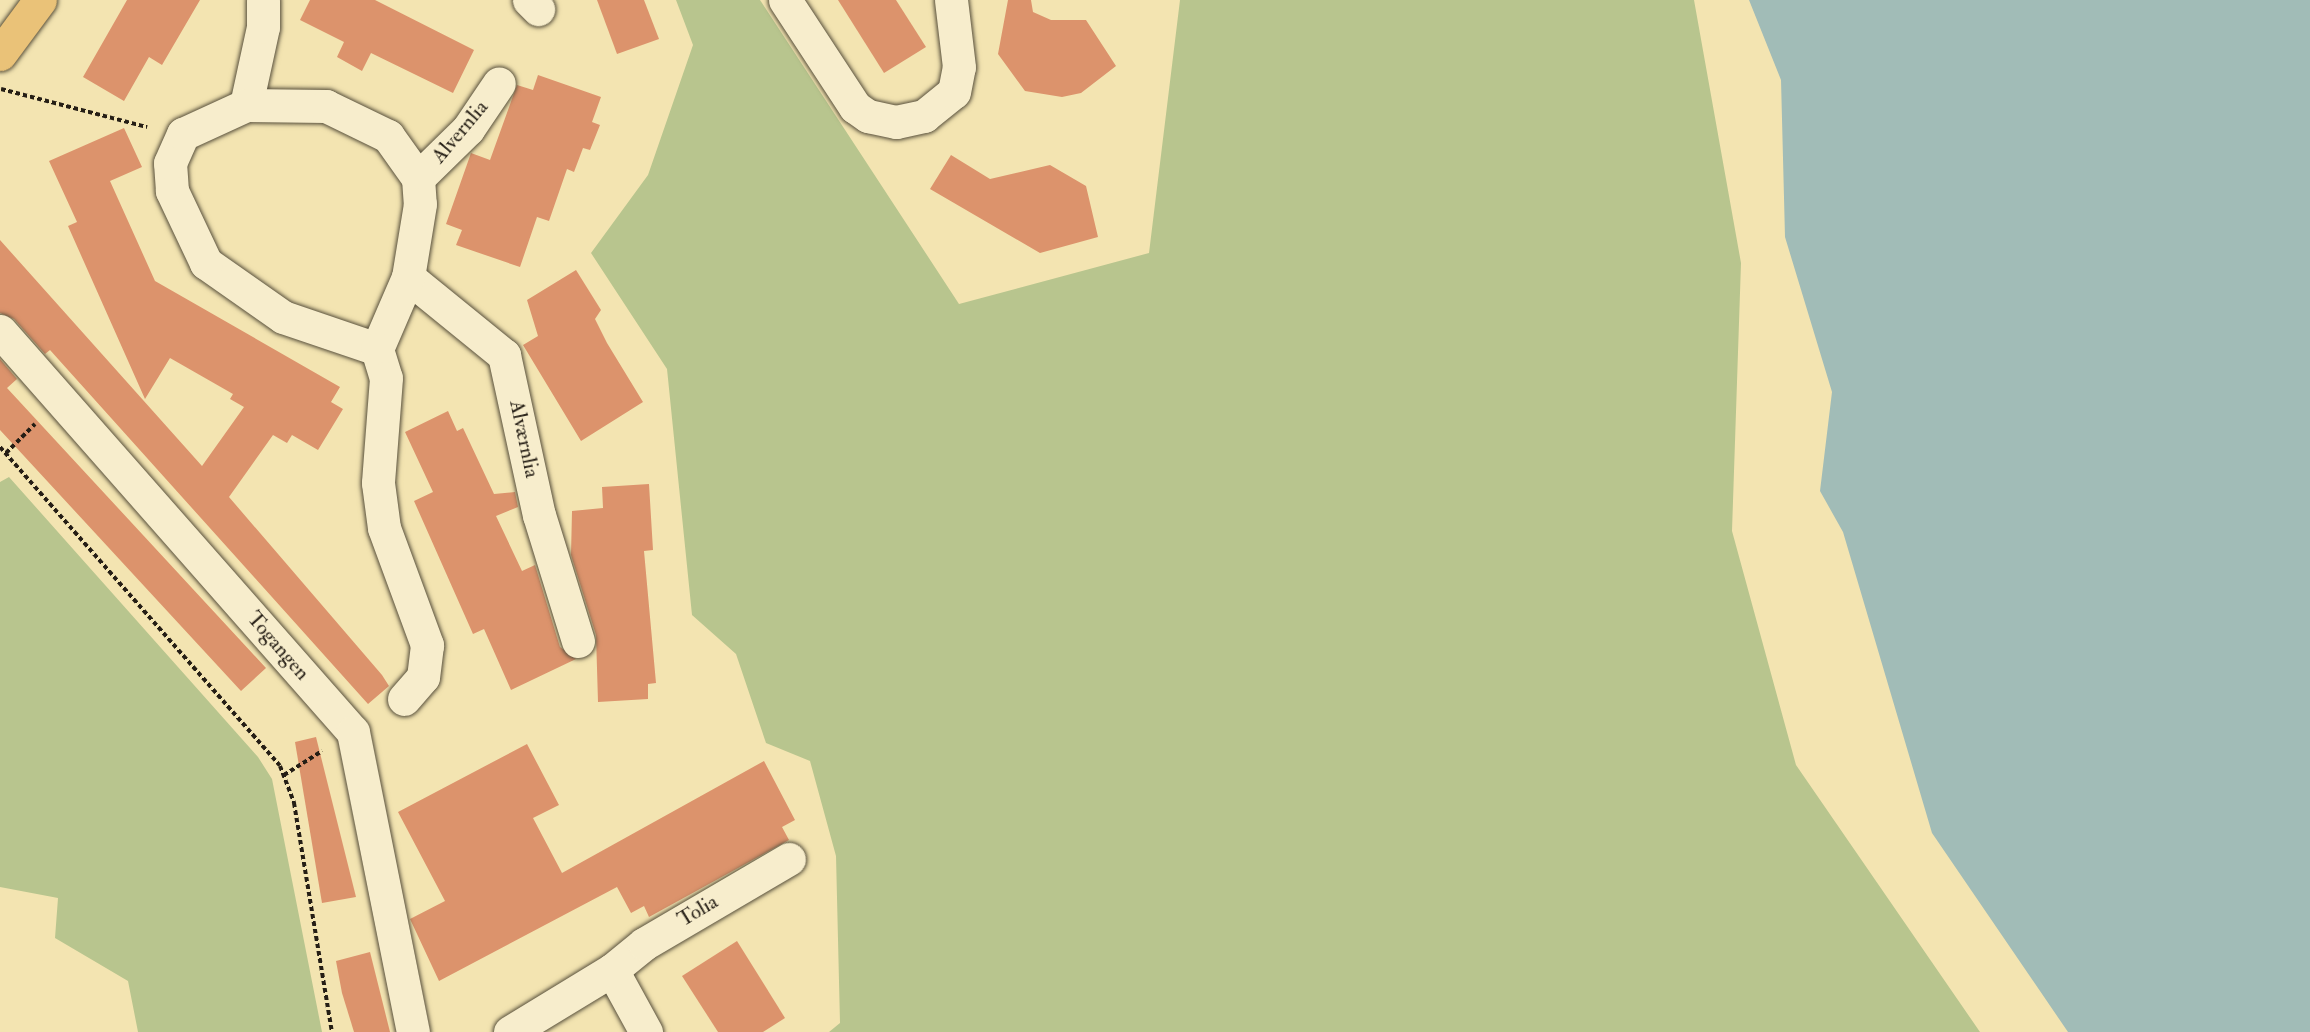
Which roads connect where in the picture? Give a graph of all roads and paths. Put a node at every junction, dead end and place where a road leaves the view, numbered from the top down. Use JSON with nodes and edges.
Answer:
{"nodes":[{"id":1,"x":40,"y":0,"type":"edge"},
{"id":2,"x":263,"y":0,"type":"edge"},
{"id":3,"x":784,"y":0,"type":"edge"},
{"id":4,"x":951,"y":0,"type":"edge"},
{"id":5,"x":0,"y":54,"type":"edge"},
{"id":6,"x":500,"y":83,"type":"dead end"},
{"id":7,"x":0,"y":89,"type":"edge"},
{"id":8,"x":246,"y":105,"type":"junction"},
{"id":9,"x":183,"y":134,"type":"junction"},
{"id":10,"x":418,"y":178,"type":"junction"},
{"id":11,"x":408,"y":278,"type":"junction"},
{"id":12,"x":0,"y":331,"type":"edge"},
{"id":13,"x":377,"y":349,"type":"junction"},
{"id":14,"x":61,"y":400,"type":"junction"},
{"id":15,"x":0,"y":447,"type":"edge"},
{"id":16,"x":6,"y":453,"type":"junction"},
{"id":17,"x":578,"y":641,"type":"dead end"},
{"id":18,"x":404,"y":699,"type":"dead end"},
{"id":19,"x":353,"y":732,"type":"junction"},
{"id":20,"x":284,"y":775,"type":"junction"},
{"id":21,"x":789,"y":860,"type":"dead end"},
{"id":22,"x":612,"y":970,"type":"junction"},
{"id":23,"x":332,"y":1032,"type":"edge"},
{"id":24,"x":413,"y":1032,"type":"edge"},
{"id":25,"x":510,"y":1032,"type":"edge"},
{"id":26,"x":646,"y":1032,"type":"edge"}],
"edges":[{"from":1,"to":5,"type":"main road"},
{"from":2,"to":8,"type":"street"},
{"from":3,"to":4,"type":"street"},
{"from":6,"to":10,"type":"street","name":"Alvernlia"},
{"from":7,"to":9,"type":"path"},
{"from":8,"to":9,"type":"street"},
{"from":8,"to":10,"type":"street"},
{"from":9,"to":13,"type":"street"},
{"from":10,"to":11,"type":"street"},
{"from":11,"to":13,"type":"street"},
{"from":11,"to":17,"type":"street","name":"Alværnlia"},
{"from":12,"to":14,"type":"street","name":"Togangen"},
{"from":13,"to":18,"type":"street"},
{"from":14,"to":16,"type":"path"},
{"from":14,"to":19,"type":"street","name":"Togangen"},
{"from":15,"to":16,"type":"path"},
{"from":16,"to":20,"type":"path"},
{"from":19,"to":20,"type":"path"},
{"from":19,"to":24,"type":"street"},
{"from":20,"to":23,"type":"path"},
{"from":21,"to":22,"type":"street","name":"Tolia"},
{"from":22,"to":25,"type":"street","name":"Tolia"},
{"from":22,"to":26,"type":"street"}]}
